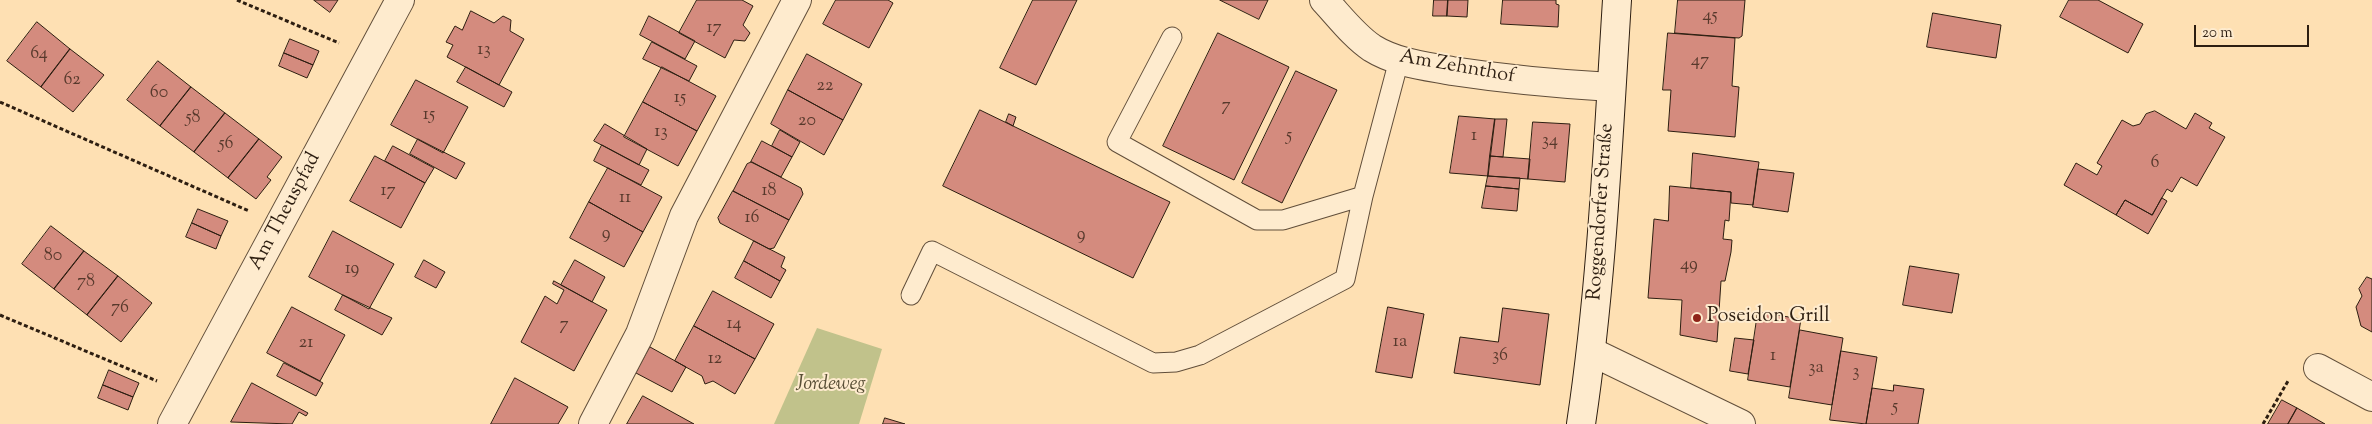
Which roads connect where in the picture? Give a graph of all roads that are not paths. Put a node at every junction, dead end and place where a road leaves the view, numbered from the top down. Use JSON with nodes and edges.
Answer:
{"nodes":[{"id":1,"x":400,"y":0,"type":"edge"},
{"id":2,"x":797,"y":0,"type":"edge"},
{"id":3,"x":1324,"y":0,"type":"edge"},
{"id":4,"x":1617,"y":0,"type":"edge"},
{"id":5,"x":1172,"y":37,"type":"dead end"},
{"id":6,"x":1399,"y":60,"type":"junction"},
{"id":7,"x":1611,"y":87,"type":"junction"},
{"id":8,"x":1363,"y":196,"type":"junction"},
{"id":9,"x":911,"y":295,"type":"dead end"},
{"id":10,"x":1592,"y":352,"type":"junction"},
{"id":11,"x":2318,"y":368,"type":"dead end"},
{"id":12,"x":2372,"y":398,"type":"edge"},
{"id":13,"x":172,"y":424,"type":"edge"},
{"id":14,"x":593,"y":424,"type":"edge"},
{"id":15,"x":1580,"y":424,"type":"edge"},
{"id":16,"x":1741,"y":424,"type":"edge"}],
"edges":[{"from":1,"to":13,"type":"street","name":"Am Theuspfad"},
{"from":2,"to":14,"type":"street"},
{"from":3,"to":6,"type":"street","name":"Am Zehnthof"},
{"from":4,"to":7,"type":"street","name":"Roggendorfer Straße"},
{"from":5,"to":8,"type":"lane"},
{"from":6,"to":7,"type":"street","name":"Am Zehnthof"},
{"from":6,"to":8,"type":"lane"},
{"from":7,"to":10,"type":"street","name":"Roggendorfer Straße"},
{"from":8,"to":9,"type":"lane"},
{"from":10,"to":15,"type":"street","name":"Roggendorfer Straße"},
{"from":10,"to":16,"type":"street"},
{"from":11,"to":12,"type":"street"}]}
